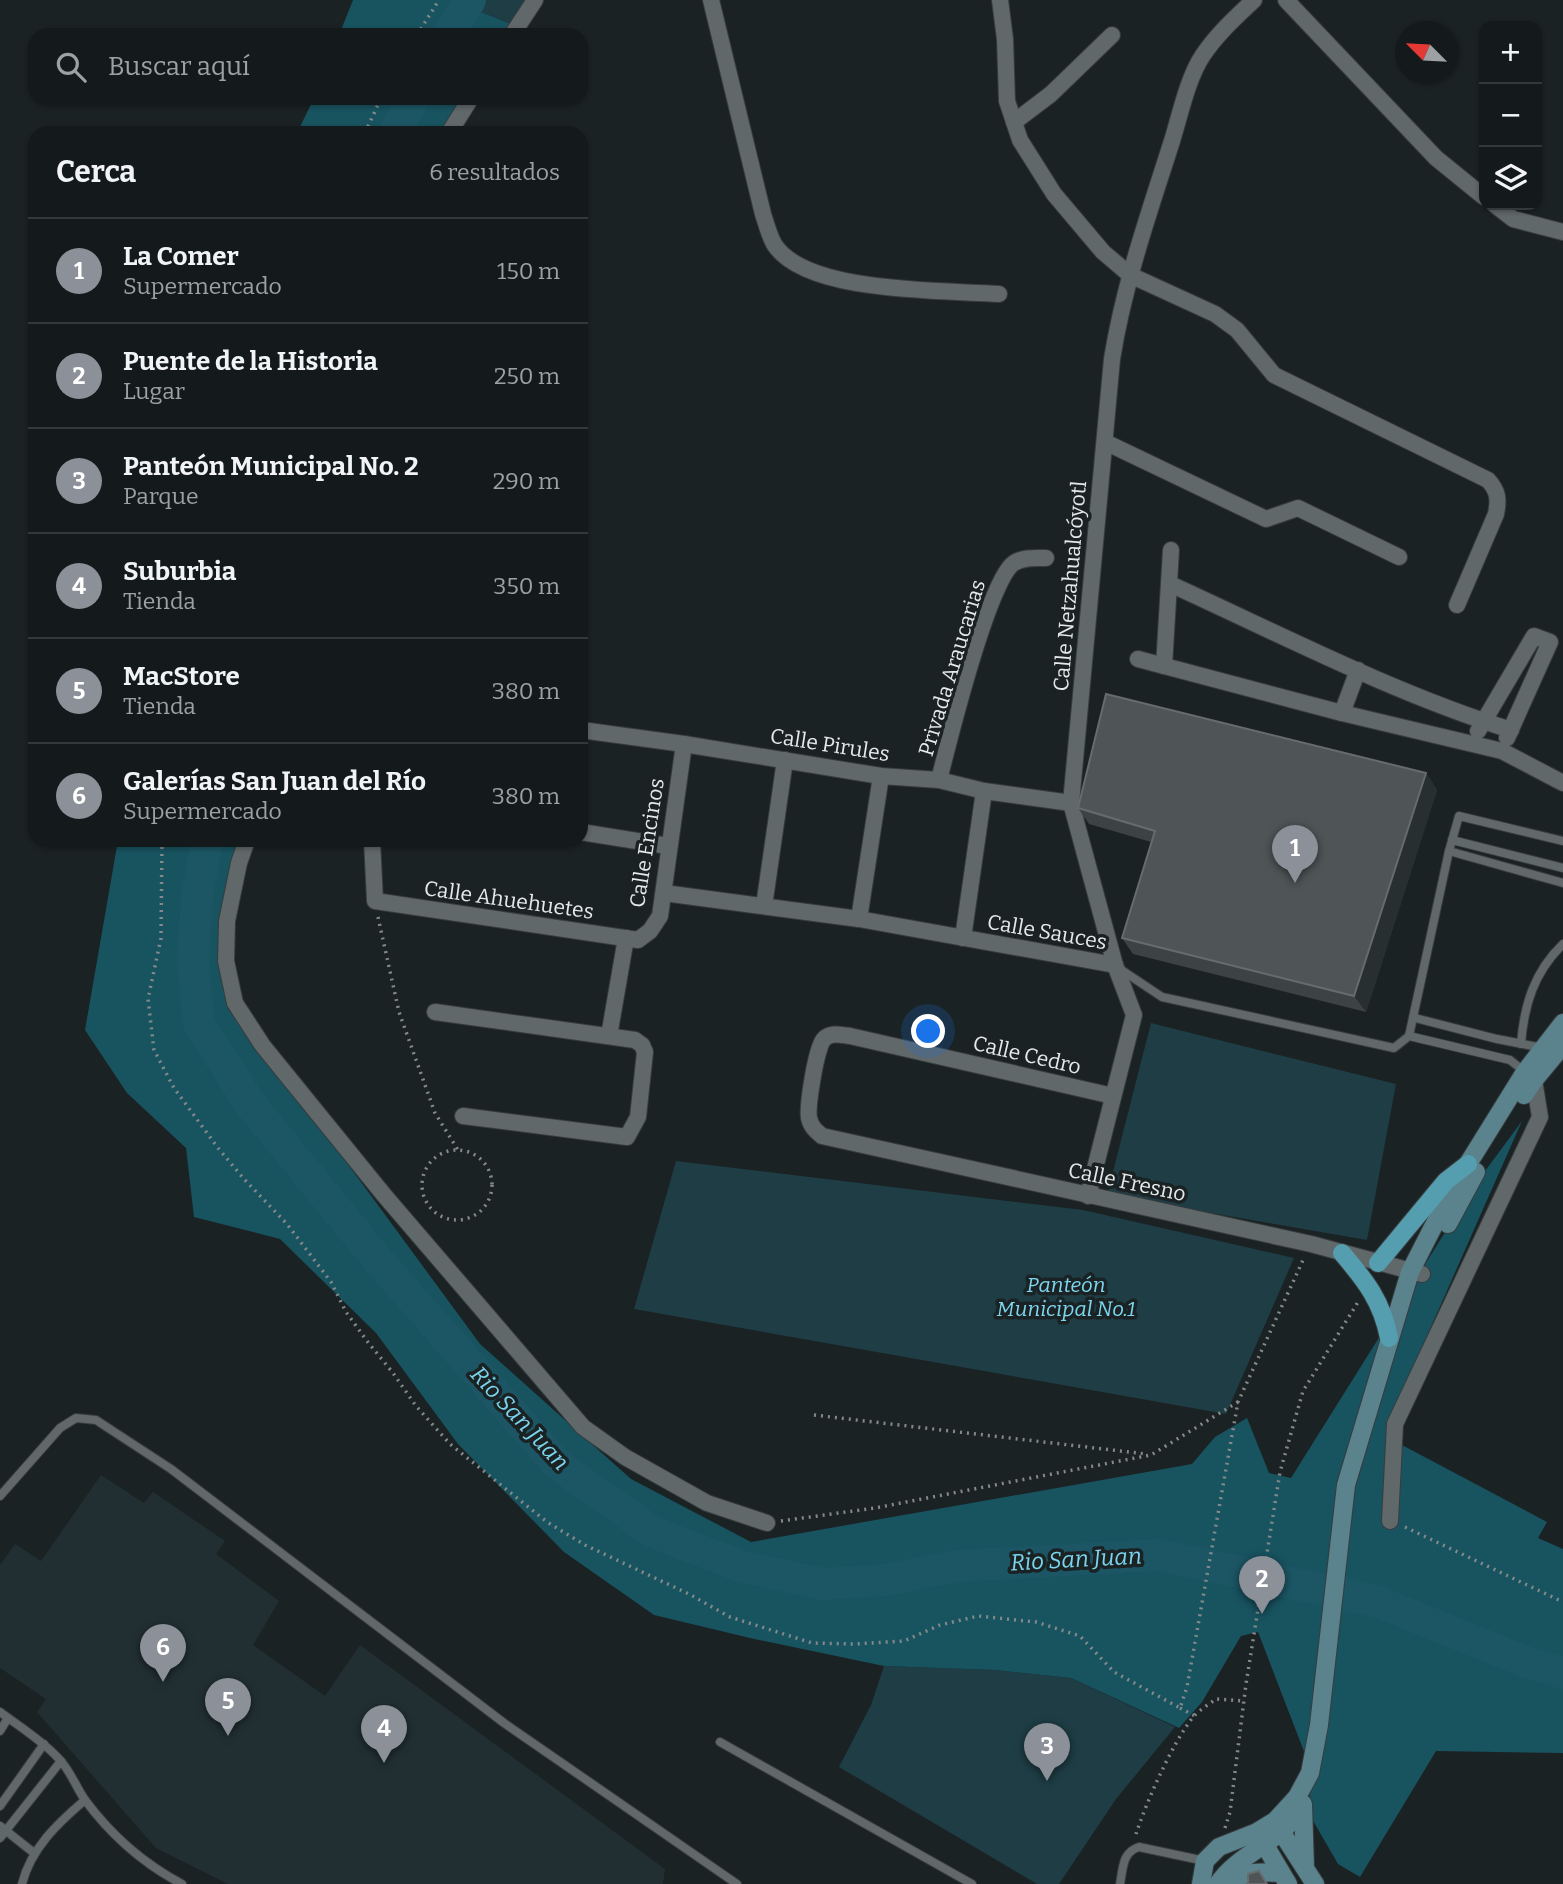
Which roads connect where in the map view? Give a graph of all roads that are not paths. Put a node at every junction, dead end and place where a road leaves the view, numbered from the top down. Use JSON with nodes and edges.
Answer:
{"nodes":[{"id":1,"x":534,"y":0,"type":"edge"},
{"id":2,"x":711,"y":0,"type":"edge"},
{"id":3,"x":1000,"y":0,"type":"edge"},
{"id":4,"x":1254,"y":0,"type":"edge"},
{"id":5,"x":1286,"y":0,"type":"edge"},
{"id":6,"x":516,"y":28,"type":"edge"},
{"id":7,"x":1112,"y":36,"type":"dead end"},
{"id":8,"x":467,"y":105,"type":"edge"},
{"id":9,"x":1014,"y":122,"type":"junction"},
{"id":10,"x":453,"y":126,"type":"edge"},
{"id":11,"x":1479,"y":193,"type":"edge"},
{"id":12,"x":1501,"y":210,"type":"edge"},
{"id":13,"x":1563,"y":232,"type":"edge"},
{"id":14,"x":1130,"y":275,"type":"junction"},
{"id":15,"x":999,"y":294,"type":"dead end"},
{"id":16,"x":1105,"y":442,"type":"junction"},
{"id":17,"x":1171,"y":550,"type":"dead end"},
{"id":18,"x":1399,"y":557,"type":"dead end"},
{"id":19,"x":1046,"y":558,"type":"dead end"},
{"id":20,"x":1170,"y":584,"type":"junction"},
{"id":21,"x":1457,"y":605,"type":"dead end"},
{"id":22,"x":1138,"y":659,"type":"dead end"},
{"id":23,"x":1164,"y":666,"type":"junction"},
{"id":24,"x":1358,"y":670,"type":"junction"},
{"id":25,"x":1342,"y":713,"type":"junction"},
{"id":26,"x":1482,"y":721,"type":"junction"},
{"id":27,"x":1511,"y":730,"type":"junction"},
{"id":28,"x":588,"y":731,"type":"edge"},
{"id":29,"x":1473,"y":743,"type":"junction"},
{"id":30,"x":684,"y":744,"type":"junction"},
{"id":31,"x":1502,"y":751,"type":"junction"},
{"id":32,"x":785,"y":760,"type":"junction"},
{"id":33,"x":881,"y":776,"type":"junction"},
{"id":34,"x":939,"y":780,"type":"junction"},
{"id":35,"x":1563,"y":783,"type":"edge"},
{"id":36,"x":984,"y":791,"type":"junction"},
{"id":37,"x":1071,"y":803,"type":"junction"},
{"id":38,"x":588,"y":833,"type":"edge"},
{"id":39,"x":1452,"y":840,"type":"junction"},
{"id":40,"x":1563,"y":841,"type":"edge"},
{"id":41,"x":668,"y":846,"type":"junction"},
{"id":42,"x":245,"y":847,"type":"edge"},
{"id":43,"x":372,"y":847,"type":"edge"},
{"id":44,"x":1449,"y":851,"type":"junction"},
{"id":45,"x":1563,"y":869,"type":"edge"},
{"id":46,"x":1563,"y":883,"type":"edge"},
{"id":47,"x":664,"y":893,"type":"junction"},
{"id":48,"x":764,"y":905,"type":"junction"},
{"id":49,"x":859,"y":919,"type":"junction"},
{"id":50,"x":963,"y":938,"type":"junction"},
{"id":51,"x":632,"y":939,"type":"junction"},
{"id":52,"x":1563,"y":944,"type":"edge"},
{"id":53,"x":1115,"y":965,"type":"junction"},
{"id":54,"x":435,"y":1012,"type":"dead end"},
{"id":55,"x":1415,"y":1018,"type":"junction"},
{"id":56,"x":1563,"y":1023,"type":"edge"},
{"id":57,"x":609,"y":1036,"type":"junction"},
{"id":58,"x":1409,"y":1036,"type":"junction"},
{"id":59,"x":1521,"y":1044,"type":"junction"},
{"id":60,"x":1563,"y":1045,"type":"edge"},
{"id":61,"x":1543,"y":1048,"type":"junction"},
{"id":62,"x":1529,"y":1076,"type":"junction"},
{"id":63,"x":1113,"y":1097,"type":"junction"},
{"id":64,"x":463,"y":1116,"type":"dead end"},
{"id":65,"x":822,"y":1136,"type":"joint"},
{"id":66,"x":1468,"y":1164,"type":"junction"},
{"id":67,"x":1088,"y":1196,"type":"junction"},
{"id":68,"x":1342,"y":1253,"type":"junction"},
{"id":69,"x":1378,"y":1263,"type":"junction"},
{"id":70,"x":1416,"y":1273,"type":"junction"},
{"id":71,"x":1389,"y":1338,"type":"junction"},
{"id":72,"x":1352,"y":1484,"type":"junction"},
{"id":73,"x":0,"y":1496,"type":"edge"},
{"id":74,"x":1390,"y":1521,"type":"road end"},
{"id":75,"x":767,"y":1523,"type":"road end"},
{"id":76,"x":0,"y":1712,"type":"edge"},
{"id":77,"x":8,"y":1718,"type":"junction"},
{"id":78,"x":1323,"y":1725,"type":"junction"},
{"id":79,"x":0,"y":1731,"type":"edge"},
{"id":80,"x":720,"y":1742,"type":"dead end"},
{"id":81,"x":44,"y":1744,"type":"junction"},
{"id":82,"x":61,"y":1761,"type":"junction"},
{"id":83,"x":85,"y":1800,"type":"junction"},
{"id":84,"x":1303,"y":1803,"type":"junction"},
{"id":85,"x":0,"y":1805,"type":"edge"},
{"id":86,"x":1278,"y":1827,"type":"junction"},
{"id":87,"x":2,"y":1831,"type":"edge"},
{"id":88,"x":1251,"y":1839,"type":"junction"},
{"id":89,"x":34,"y":1853,"type":"junction"},
{"id":90,"x":1205,"y":1861,"type":"junction"},
{"id":91,"x":727,"y":1877,"type":"junction"},
{"id":92,"x":1310,"y":1877,"type":"edge"},
{"id":93,"x":1284,"y":1878,"type":"edge"},
{"id":94,"x":1253,"y":1882,"type":"edge"},
{"id":95,"x":22,"y":1884,"type":"edge"},
{"id":96,"x":182,"y":1884,"type":"edge"},
{"id":97,"x":720,"y":1884,"type":"edge"},
{"id":98,"x":737,"y":1884,"type":"edge"},
{"id":99,"x":972,"y":1884,"type":"edge"},
{"id":100,"x":1120,"y":1884,"type":"edge"},
{"id":101,"x":1201,"y":1884,"type":"edge"},
{"id":102,"x":1218,"y":1884,"type":"edge"},
{"id":103,"x":1229,"y":1884,"type":"edge"}],
"edges":[{"from":1,"to":6,"type":"street"},
{"from":2,"to":15,"type":"street"},
{"from":3,"to":9,"type":"street"},
{"from":4,"to":14,"type":"street","name":"Calle Netzahualcóyotl"},
{"from":5,"to":11,"type":"street"},
{"from":7,"to":9,"type":"street"},
{"from":8,"to":10,"type":"street"},
{"from":9,"to":14,"type":"street"},
{"from":12,"to":13,"type":"street"},
{"from":14,"to":16,"type":"street","name":"Calle Netzahualcóyotl"},
{"from":14,"to":21,"type":"street"},
{"from":16,"to":18,"type":"street"},
{"from":16,"to":37,"type":"street","name":"Calle Netzahualcóyotl"},
{"from":17,"to":20,"type":"street"},
{"from":19,"to":34,"type":"street","name":"Privada Araucarias"},
{"from":20,"to":23,"type":"street"},
{"from":20,"to":24,"type":"street"},
{"from":22,"to":23,"type":"street"},
{"from":23,"to":25,"type":"street"},
{"from":24,"to":25,"type":"street"},
{"from":24,"to":26,"type":"street"},
{"from":25,"to":29,"type":"street"},
{"from":26,"to":27,"type":"street"},
{"from":26,"to":27,"type":"street"},
{"from":26,"to":29,"type":"street"},
{"from":27,"to":31,"type":"street"},
{"from":28,"to":30,"type":"street","name":"Calle Pirules"},
{"from":29,"to":31,"type":"street"},
{"from":30,"to":32,"type":"street","name":"Calle Pirules"},
{"from":30,"to":41,"type":"street","name":"Calle Encinos"},
{"from":31,"to":35,"type":"street"},
{"from":32,"to":33,"type":"street","name":"Calle Pirules"},
{"from":32,"to":48,"type":"street"},
{"from":33,"to":34,"type":"street","name":"Calle Pirules"},
{"from":33,"to":49,"type":"street"},
{"from":34,"to":36,"type":"street","name":"Calle Pirules"},
{"from":36,"to":37,"type":"street","name":"Calle Pirules"},
{"from":36,"to":50,"type":"street"},
{"from":37,"to":53,"type":"street","name":"Calle Netzahualcóyotl"},
{"from":38,"to":41,"type":"street"},
{"from":39,"to":40,"type":"lane"},
{"from":39,"to":44,"type":"lane"},
{"from":39,"to":45,"type":"lane"},
{"from":41,"to":47,"type":"street","name":"Calle Encinos"},
{"from":42,"to":75,"type":"street"},
{"from":43,"to":51,"type":"street","name":"Calle Ahuehuetes"},
{"from":44,"to":46,"type":"lane"},
{"from":44,"to":55,"type":"lane"},
{"from":47,"to":48,"type":"street","name":"Calle Sauces"},
{"from":47,"to":51,"type":"street","name":"Calle Encinos"},
{"from":48,"to":49,"type":"street","name":"Calle Sauces"},
{"from":49,"to":50,"type":"street","name":"Calle Sauces"},
{"from":50,"to":53,"type":"street","name":"Calle Sauces"},
{"from":51,"to":57,"type":"street"},
{"from":52,"to":59,"type":"lane"},
{"from":53,"to":58,"type":"lane","name":"Calle Sauces"},
{"from":53,"to":63,"type":"street","name":"Calle Netzahualcóyotl"},
{"from":54,"to":57,"type":"street"},
{"from":55,"to":58,"type":"lane"},
{"from":55,"to":59,"type":"lane"},
{"from":56,"to":61,"type":"main road"},
{"from":57,"to":64,"type":"street"},
{"from":58,"to":62,"type":"lane","name":"Calle Sauces"},
{"from":59,"to":61,"type":"lane"},
{"from":60,"to":62,"type":"main road"},
{"from":61,"to":62,"type":"main road"},
{"from":62,"to":66,"type":"main road"},
{"from":62,"to":70,"type":"main road"},
{"from":62,"to":74,"type":"street"},
{"from":63,"to":65,"type":"street","name":"Calle Cedro"},
{"from":63,"to":67,"type":"street","name":"Calle Netzahualcóyotl"},
{"from":65,"to":67,"type":"street","name":"Calle Fresno"},
{"from":66,"to":69,"type":"main road"},
{"from":66,"to":70,"type":"main road"},
{"from":67,"to":68,"type":"street","name":"Calle Fresno"},
{"from":68,"to":69,"type":"street","name":"Calle Fresno"},
{"from":68,"to":71,"type":"main road"},
{"from":69,"to":70,"type":"street","name":"Calle Fresno"},
{"from":70,"to":71,"type":"main road"},
{"from":70,"to":72,"type":"main road"},
{"from":71,"to":72,"type":"main road"},
{"from":72,"to":78,"type":"main road"},
{"from":73,"to":91,"type":"lane"},
{"from":76,"to":77,"type":"lane"},
{"from":77,"to":79,"type":"lane"},
{"from":77,"to":81,"type":"lane"},
{"from":78,"to":84,"type":"main road"},
{"from":78,"to":86,"type":"main road"},
{"from":80,"to":99,"type":"lane"},
{"from":81,"to":82,"type":"lane"},
{"from":81,"to":85,"type":"lane"},
{"from":82,"to":83,"type":"lane"},
{"from":82,"to":87,"type":"lane"},
{"from":83,"to":89,"type":"lane"},
{"from":83,"to":96,"type":"lane"},
{"from":84,"to":86,"type":"main road"},
{"from":84,"to":92,"type":"main road"},
{"from":86,"to":88,"type":"main road"},
{"from":86,"to":92,"type":"main road"},
{"from":87,"to":89,"type":"lane"},
{"from":88,"to":90,"type":"main road"},
{"from":88,"to":93,"type":"main road"},
{"from":88,"to":102,"type":"main road"},
{"from":89,"to":95,"type":"lane"},
{"from":90,"to":100,"type":"lane"},
{"from":90,"to":101,"type":"main road"},
{"from":91,"to":97,"type":"lane"},
{"from":91,"to":98,"type":"lane"},
{"from":93,"to":94,"type":"lane"},
{"from":93,"to":103,"type":"main road"}]}
